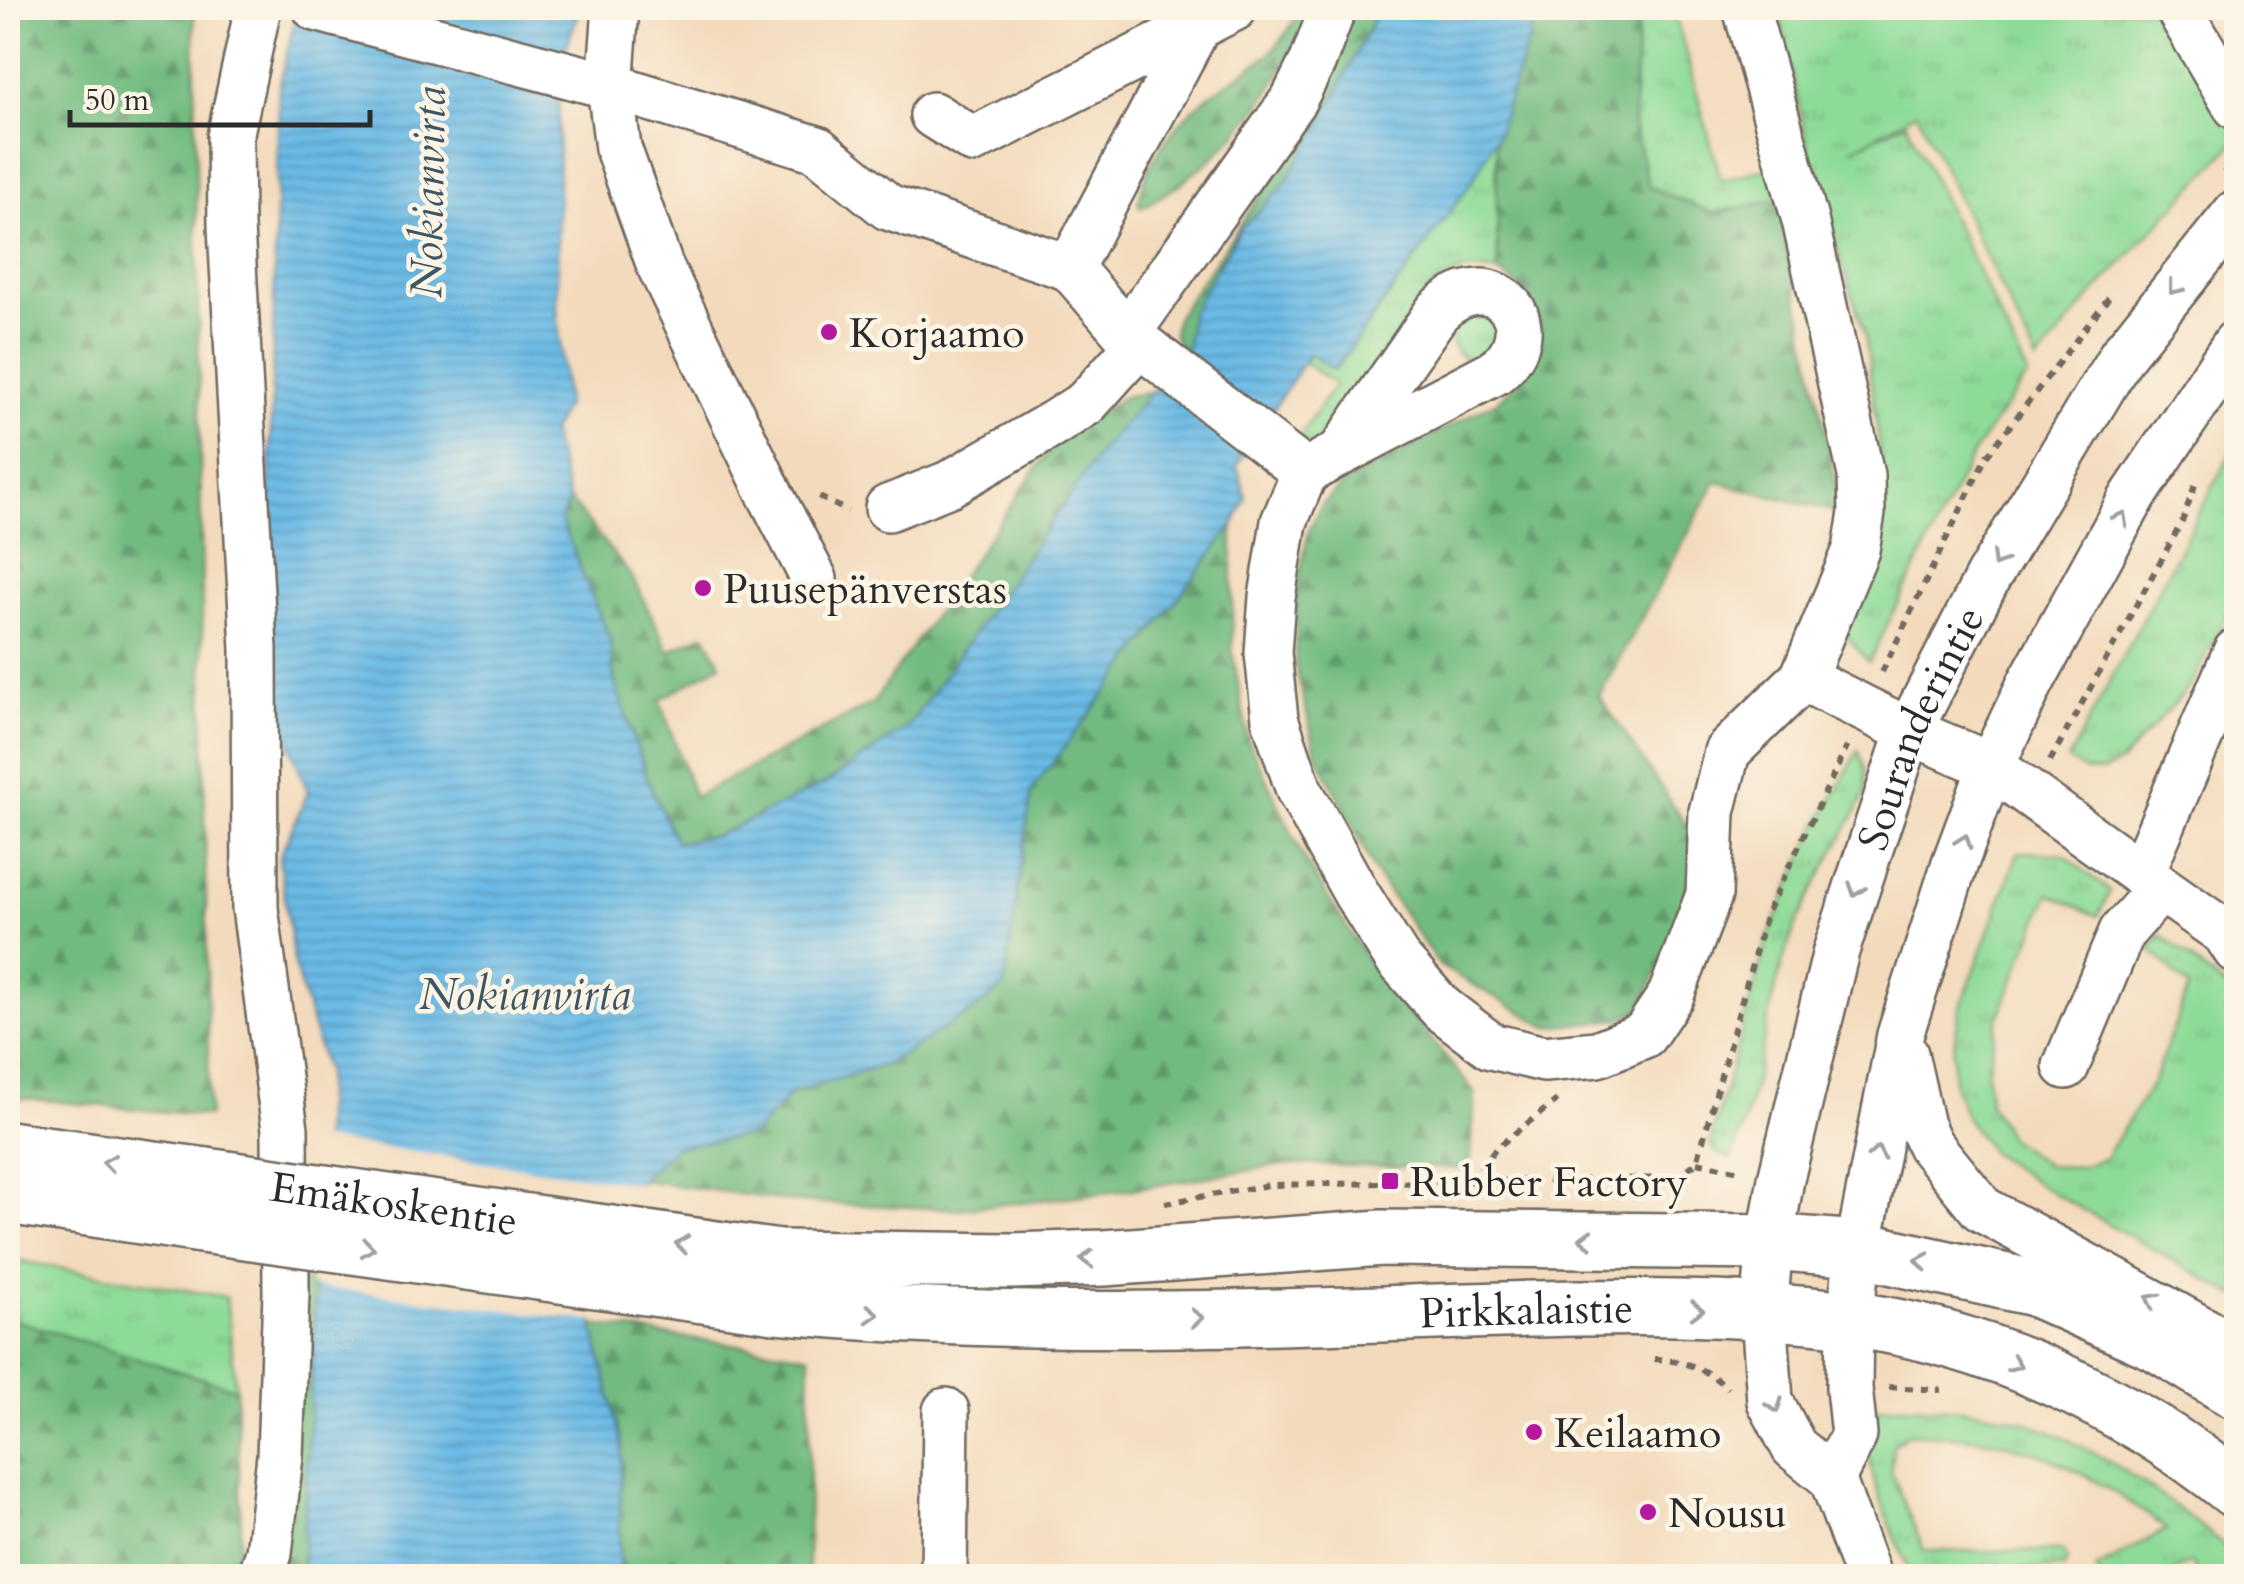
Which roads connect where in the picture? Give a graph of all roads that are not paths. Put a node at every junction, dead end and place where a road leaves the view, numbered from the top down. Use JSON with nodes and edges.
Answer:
{"nodes":[{"id":1,"x":258,"y":8,"type":"edge"},
{"id":2,"x":316,"y":8,"type":"edge"},
{"id":3,"x":616,"y":8,"type":"edge"},
{"id":4,"x":1333,"y":8,"type":"edge"},
{"id":5,"x":1746,"y":8,"type":"edge"},
{"id":6,"x":2178,"y":8,"type":"edge"},
{"id":7,"x":1216,"y":17,"type":"edge"},
{"id":8,"x":610,"y":86,"type":"junction"},
{"id":9,"x":2236,"y":106,"type":"edge"},
{"id":10,"x":933,"y":116,"type":"dead end"},
{"id":11,"x":2236,"y":212,"type":"edge"},
{"id":12,"x":1070,"y":268,"type":"junction"},
{"id":13,"x":1142,"y":346,"type":"junction"},
{"id":14,"x":2232,"y":367,"type":"edge"},
{"id":15,"x":888,"y":508,"type":"road end"},
{"id":16,"x":814,"y":579,"type":"dead end"},
{"id":17,"x":2236,"y":652,"type":"edge"},
{"id":18,"x":1804,"y":678,"type":"junction"},
{"id":19,"x":1910,"y":732,"type":"junction"},
{"id":20,"x":1991,"y":766,"type":"junction"},
{"id":21,"x":2151,"y":881,"type":"junction"},
{"id":22,"x":2236,"y":950,"type":"edge"},
{"id":23,"x":1900,"y":1035,"type":"junction"},
{"id":24,"x":2066,"y":1066,"type":"dead end"},
{"id":25,"x":8,"y":1149,"type":"edge"},
{"id":26,"x":8,"y":1196,"type":"edge"},
{"id":27,"x":204,"y":1200,"type":"junction"},
{"id":28,"x":1770,"y":1242,"type":"junction"},
{"id":29,"x":1858,"y":1249,"type":"junction"},
{"id":30,"x":777,"y":1282,"type":"junction"},
{"id":31,"x":1764,"y":1312,"type":"junction"},
{"id":32,"x":1850,"y":1319,"type":"junction"},
{"id":33,"x":2236,"y":1348,"type":"edge"},
{"id":34,"x":2236,"y":1391,"type":"edge"},
{"id":35,"x":946,"y":1411,"type":"dead end"},
{"id":36,"x":1832,"y":1478,"type":"junction"},
{"id":37,"x":2236,"y":1490,"type":"edge"},
{"id":38,"x":262,"y":1576,"type":"edge"},
{"id":39,"x":944,"y":1576,"type":"edge"},
{"id":40,"x":1868,"y":1576,"type":"edge"}],
"edges":[{"from":1,"to":38,"type":"street"},
{"from":2,"to":8,"type":"street"},
{"from":3,"to":8,"type":"street"},
{"from":4,"to":13,"type":"street"},
{"from":5,"to":18,"type":"street"},
{"from":6,"to":9,"type":"street"},
{"from":7,"to":10,"type":"street"},
{"from":7,"to":12,"type":"street"},
{"from":8,"to":12,"type":"street"},
{"from":8,"to":16,"type":"street"},
{"from":11,"to":19,"type":"street","name":"Souranderintie","one_way":true},
{"from":12,"to":13,"type":"street"},
{"from":13,"to":15,"type":"street"},
{"from":13,"to":18,"type":"street"},
{"from":20,"to":14,"type":"street","name":"Souranderintie","one_way":true},
{"from":17,"to":21,"type":"street"},
{"from":18,"to":19,"type":"street"},
{"from":19,"to":20,"type":"street"},
{"from":19,"to":28,"type":"street","name":"Souranderintie","one_way":true},
{"from":20,"to":21,"type":"street"},
{"from":23,"to":20,"type":"street","name":"Souranderintie","one_way":true},
{"from":21,"to":22,"type":"street"},
{"from":21,"to":24,"type":"street"},
{"from":29,"to":23,"type":"street","name":"Souranderintie","one_way":true},
{"from":33,"to":23,"type":"street","one_way":true},
{"from":27,"to":25,"type":"main road","name":"Emäkoskentie","one_way":true},
{"from":26,"to":27,"type":"main road","name":"Emäkoskentie"},
{"from":27,"to":30,"type":"main road","name":"Emäkoskentie","bridge":true},
{"from":28,"to":29,"type":"main road","name":"Pirkkalaistie"},
{"from":28,"to":30,"type":"main road","name":"Pirkkalaistie","one_way":true},
{"from":28,"to":31,"type":"street","name":"Souranderintie"},
{"from":29,"to":32,"type":"street","name":"Souranderintie"},
{"from":34,"to":29,"type":"main road","name":"Pirkkalaistie","one_way":true},
{"from":30,"to":31,"type":"main road","name":"Pirkkalaistie","one_way":true},
{"from":31,"to":32,"type":"main road","name":"Pirkkalaistie"},
{"from":31,"to":36,"type":"street","name":"Souranderintie","one_way":true},
{"from":32,"to":36,"type":"street","name":"Souranderintie"},
{"from":32,"to":37,"type":"main road","name":"Pirkkalaistie","one_way":true},
{"from":35,"to":39,"type":"street"},
{"from":36,"to":40,"type":"street"}]}
